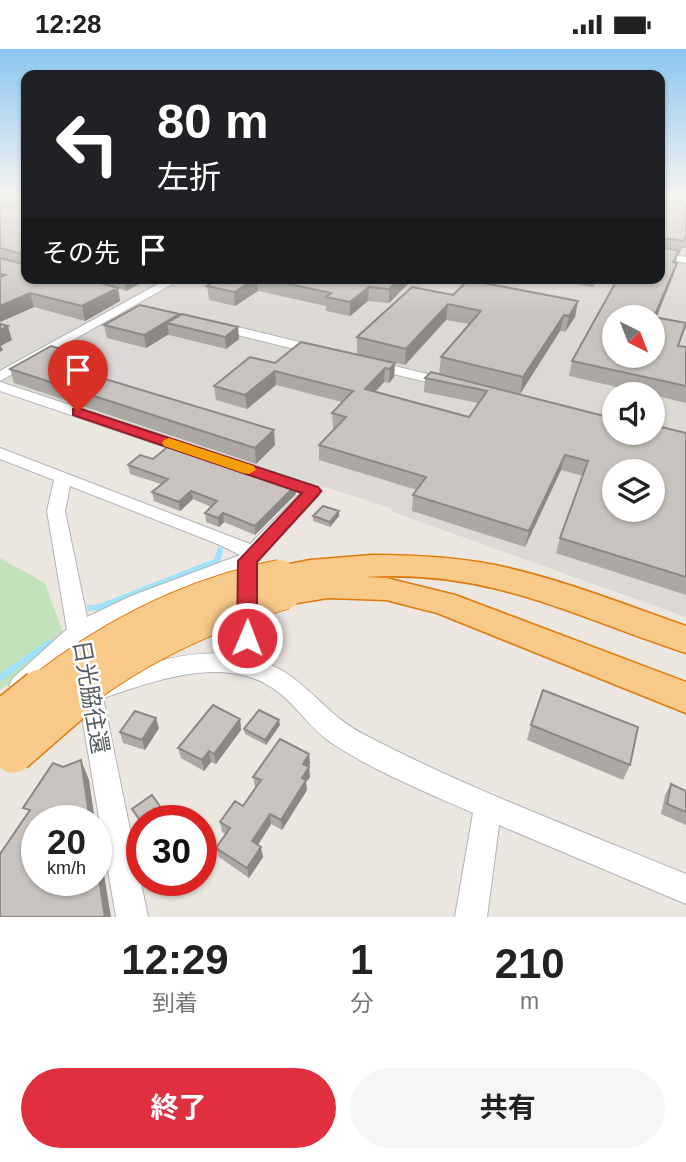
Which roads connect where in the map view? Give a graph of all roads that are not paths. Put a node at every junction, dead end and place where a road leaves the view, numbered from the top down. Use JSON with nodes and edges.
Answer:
{"nodes":[{"id":1,"x":665,"y":256,"type":"edge"},
{"id":2,"x":686,"y":260,"type":"edge"},
{"id":3,"x":168,"y":284,"type":"edge"},
{"id":4,"x":115,"y":294,"type":"edge"},
{"id":5,"x":136,"y":302,"type":"junction"},
{"id":6,"x":159,"y":311,"type":"edge"},
{"id":7,"x":199,"y":321,"type":"edge"},
{"id":8,"x":333,"y":355,"type":"edge"},
{"id":9,"x":360,"y":361,"type":"edge"},
{"id":10,"x":0,"y":377,"type":"edge"},
{"id":11,"x":0,"y":386,"type":"edge"},
{"id":12,"x":467,"y":388,"type":"edge"},
{"id":13,"x":0,"y":453,"type":"edge"},
{"id":14,"x":63,"y":478,"type":"junction"},
{"id":15,"x":250,"y":557,"type":"junction"},
{"id":16,"x":282,"y":585,"type":"junction"},
{"id":17,"x":80,"y":630,"type":"junction"},
{"id":18,"x":686,"y":640,"type":"edge"},
{"id":19,"x":236,"y":664,"type":"junction"},
{"id":20,"x":89,"y":692,"type":"junction"},
{"id":21,"x":686,"y":698,"type":"edge"},
{"id":22,"x":0,"y":704,"type":"edge"},
{"id":23,"x":0,"y":723,"type":"edge"},
{"id":24,"x":0,"y":767,"type":"edge"},
{"id":25,"x":488,"y":805,"type":"junction"},
{"id":26,"x":686,"y":889,"type":"edge"},
{"id":27,"x":132,"y":917,"type":"edge"},
{"id":28,"x":471,"y":917,"type":"edge"}],
"edges":[{"from":1,"to":2,"type":"street"},
{"from":3,"to":5,"type":"street"},
{"from":4,"to":5,"type":"street"},
{"from":5,"to":6,"type":"street"},
{"from":5,"to":10,"type":"street"},
{"from":7,"to":8,"type":"street"},
{"from":9,"to":12,"type":"street"},
{"from":11,"to":15,"type":"street"},
{"from":13,"to":14,"type":"street"},
{"from":14,"to":15,"type":"street"},
{"from":14,"to":17,"type":"street","name":"日光脇往還"},
{"from":15,"to":17,"type":"street"},
{"from":15,"to":19,"type":"street"},
{"from":16,"to":18,"type":"highway"},
{"from":16,"to":21,"type":"highway"},
{"from":16,"to":23,"type":"highway","bridge":true},
{"from":16,"to":24,"type":"highway","bridge":true},
{"from":17,"to":20,"type":"street","name":"日光脇往還"},
{"from":17,"to":22,"type":"street"},
{"from":19,"to":20,"type":"street"},
{"from":19,"to":25,"type":"street"},
{"from":20,"to":27,"type":"street","name":"日光脇往還"},
{"from":25,"to":26,"type":"street"},
{"from":25,"to":28,"type":"street"}]}
